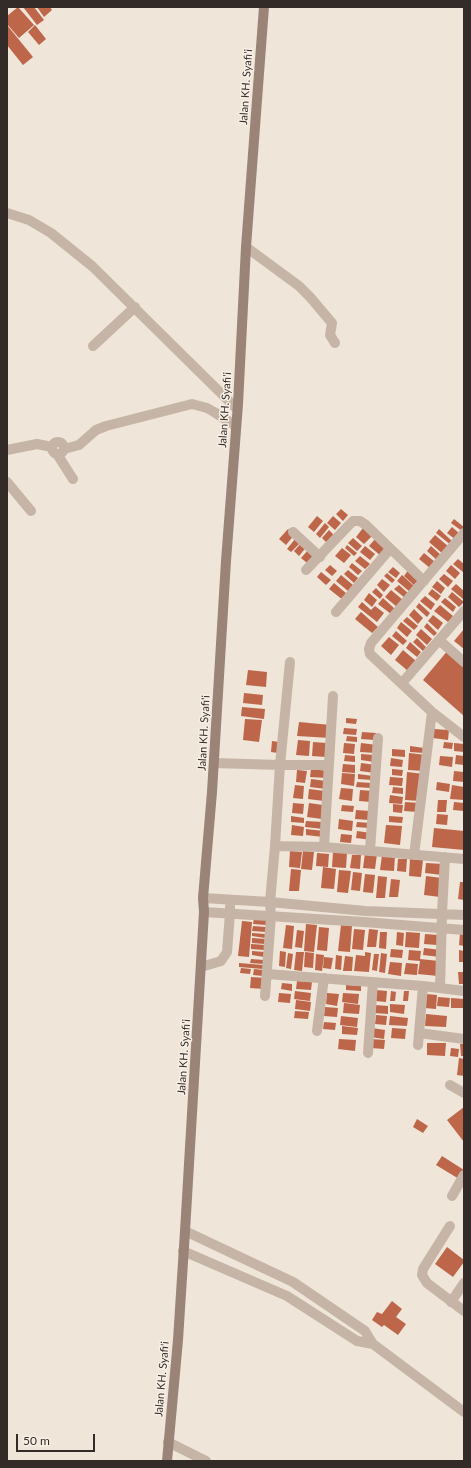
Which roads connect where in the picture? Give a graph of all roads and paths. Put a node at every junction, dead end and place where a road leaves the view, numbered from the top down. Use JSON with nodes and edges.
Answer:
{"nodes":[{"id":1,"x":264,"y":7,"type":"edge"},
{"id":2,"x":7,"y":213,"type":"edge"},
{"id":3,"x":246,"y":247,"type":"junction"},
{"id":4,"x":135,"y":307,"type":"junction"},
{"id":5,"x":335,"y":343,"type":"dead end"},
{"id":6,"x":93,"y":346,"type":"dead end"},
{"id":7,"x":237,"y":409,"type":"junction"},
{"id":8,"x":236,"y":426,"type":"junction"},
{"id":9,"x":7,"y":450,"type":"edge"},
{"id":10,"x":58,"y":450,"type":"junction"},
{"id":11,"x":73,"y":478,"type":"dead end"},
{"id":12,"x":7,"y":482,"type":"edge"},
{"id":13,"x":31,"y":511,"type":"dead end"},
{"id":14,"x":294,"y":532,"type":"dead end"},
{"id":15,"x":464,"y":533,"type":"edge"},
{"id":16,"x":390,"y":549,"type":"junction"},
{"id":17,"x":320,"y":557,"type":"junction"},
{"id":18,"x":306,"y":570,"type":"dead end"},
{"id":19,"x":424,"y":581,"type":"junction"},
{"id":20,"x":464,"y":611,"type":"edge"},
{"id":21,"x":336,"y":612,"type":"dead end"},
{"id":22,"x":438,"y":640,"type":"junction"},
{"id":23,"x":290,"y":662,"type":"dead end"},
{"id":24,"x":464,"y":662,"type":"edge"},
{"id":25,"x":402,"y":683,"type":"junction"},
{"id":26,"x":333,"y":696,"type":"dead end"},
{"id":27,"x":432,"y":712,"type":"junction"},
{"id":28,"x":464,"y":737,"type":"edge"},
{"id":29,"x":378,"y":738,"type":"dead end"},
{"id":30,"x":214,"y":763,"type":"junction"},
{"id":31,"x":280,"y":765,"type":"junction"},
{"id":32,"x":329,"y":765,"type":"junction"},
{"id":33,"x":275,"y":846,"type":"junction"},
{"id":34,"x":324,"y":847,"type":"junction"},
{"id":35,"x":370,"y":850,"type":"junction"},
{"id":36,"x":414,"y":855,"type":"junction"},
{"id":37,"x":445,"y":857,"type":"junction"},
{"id":38,"x":464,"y":859,"type":"edge"},
{"id":39,"x":203,"y":898,"type":"junction"},
{"id":40,"x":229,"y":900,"type":"junction"},
{"id":41,"x":270,"y":902,"type":"junction"},
{"id":42,"x":365,"y":911,"type":"junction"},
{"id":43,"x":204,"y":912,"type":"junction"},
{"id":44,"x":230,"y":913,"type":"junction"},
{"id":45,"x":442,"y":913,"type":"junction"},
{"id":46,"x":464,"y":915,"type":"edge"},
{"id":47,"x":271,"y":916,"type":"junction"},
{"id":48,"x":364,"y":922,"type":"junction"},
{"id":49,"x":442,"y":928,"type":"junction"},
{"id":50,"x":464,"y":930,"type":"edge"},
{"id":51,"x":201,"y":967,"type":"junction"},
{"id":52,"x":267,"y":974,"type":"junction"},
{"id":53,"x":324,"y":978,"type":"junction"},
{"id":54,"x":373,"y":982,"type":"junction"},
{"id":55,"x":423,"y":986,"type":"junction"},
{"id":56,"x":440,"y":988,"type":"junction"},
{"id":57,"x":464,"y":992,"type":"edge"},
{"id":58,"x":265,"y":996,"type":"dead end"},
{"id":59,"x":317,"y":1031,"type":"dead end"},
{"id":60,"x":419,"y":1033,"type":"junction"},
{"id":61,"x":464,"y":1040,"type":"edge"},
{"id":62,"x":418,"y":1046,"type":"dead end"},
{"id":63,"x":368,"y":1053,"type":"dead end"},
{"id":64,"x":450,"y":1085,"type":"dead end"},
{"id":65,"x":464,"y":1093,"type":"edge"},
{"id":66,"x":464,"y":1175,"type":"edge"},
{"id":67,"x":452,"y":1196,"type":"dead end"},
{"id":68,"x":450,"y":1226,"type":"dead end"},
{"id":69,"x":185,"y":1231,"type":"junction"},
{"id":70,"x":183,"y":1251,"type":"junction"},
{"id":71,"x":464,"y":1283,"type":"edge"},
{"id":72,"x":451,"y":1302,"type":"junction"},
{"id":73,"x":464,"y":1312,"type":"edge"},
{"id":74,"x":341,"y":1315,"type":"junction"},
{"id":75,"x":334,"y":1326,"type":"junction"},
{"id":76,"x":373,"y":1344,"type":"junction"},
{"id":77,"x":464,"y":1412,"type":"edge"},
{"id":78,"x":168,"y":1442,"type":"junction"},
{"id":79,"x":167,"y":1461,"type":"edge"},
{"id":80,"x":206,"y":1461,"type":"edge"}],
"edges":[{"from":1,"to":3,"type":"main road","name":"Jalan KH. Syafi'i"},
{"from":2,"to":4,"type":"street"},
{"from":3,"to":5,"type":"street"},
{"from":3,"to":7,"type":"main road","name":"Jalan KH. Syafi'i"},
{"from":4,"to":6,"type":"street"},
{"from":4,"to":7,"type":"street"},
{"from":7,"to":8,"type":"main road","name":"Jalan KH. Syafi'i"},
{"from":8,"to":10,"type":"street"},
{"from":8,"to":30,"type":"main road","name":"Jalan KH. Syafi'i"},
{"from":9,"to":10,"type":"street"},
{"from":10,"to":11,"type":"street"},
{"from":12,"to":13,"type":"street"},
{"from":14,"to":17,"type":"street"},
{"from":15,"to":19,"type":"street"},
{"from":16,"to":17,"type":"street"},
{"from":16,"to":19,"type":"street"},
{"from":16,"to":21,"type":"street"},
{"from":17,"to":18,"type":"street"},
{"from":19,"to":25,"type":"street"},
{"from":20,"to":22,"type":"street"},
{"from":22,"to":24,"type":"street"},
{"from":22,"to":25,"type":"street"},
{"from":23,"to":31,"type":"street"},
{"from":25,"to":27,"type":"street"},
{"from":26,"to":32,"type":"street"},
{"from":27,"to":28,"type":"street"},
{"from":27,"to":36,"type":"street"},
{"from":29,"to":35,"type":"street"},
{"from":30,"to":31,"type":"street"},
{"from":30,"to":39,"type":"main road","name":"Jalan KH. Syafi'i"},
{"from":31,"to":32,"type":"street"},
{"from":31,"to":33,"type":"street"},
{"from":32,"to":34,"type":"street"},
{"from":33,"to":34,"type":"street"},
{"from":33,"to":41,"type":"street"},
{"from":34,"to":35,"type":"street"},
{"from":35,"to":36,"type":"street"},
{"from":36,"to":37,"type":"street"},
{"from":37,"to":38,"type":"street"},
{"from":37,"to":45,"type":"street"},
{"from":39,"to":40,"type":"street"},
{"from":39,"to":43,"type":"main road","name":"Jalan KH. Syafi'i"},
{"from":40,"to":41,"type":"street"},
{"from":40,"to":44,"type":"street"},
{"from":41,"to":42,"type":"street"},
{"from":41,"to":47,"type":"street"},
{"from":42,"to":45,"type":"street"},
{"from":42,"to":48,"type":"street"},
{"from":43,"to":44,"type":"street"},
{"from":43,"to":51,"type":"main road","name":"Jalan KH. Syafi'i"},
{"from":44,"to":47,"type":"street"},
{"from":44,"to":51,"type":"street"},
{"from":45,"to":46,"type":"street"},
{"from":45,"to":49,"type":"street"},
{"from":47,"to":48,"type":"street"},
{"from":47,"to":52,"type":"street"},
{"from":48,"to":49,"type":"street"},
{"from":49,"to":50,"type":"street"},
{"from":49,"to":56,"type":"street"},
{"from":51,"to":69,"type":"main road","name":"Jalan KH. Syafi'i"},
{"from":52,"to":53,"type":"street"},
{"from":52,"to":58,"type":"street"},
{"from":53,"to":54,"type":"street"},
{"from":53,"to":59,"type":"street"},
{"from":54,"to":55,"type":"street"},
{"from":54,"to":63,"type":"street"},
{"from":55,"to":56,"type":"street"},
{"from":55,"to":60,"type":"street"},
{"from":56,"to":57,"type":"street"},
{"from":60,"to":61,"type":"street"},
{"from":60,"to":62,"type":"street"},
{"from":64,"to":65,"type":"street"},
{"from":66,"to":67,"type":"street"},
{"from":68,"to":72,"type":"street"},
{"from":69,"to":70,"type":"main road","name":"Jalan KH. Syafi'i"},
{"from":69,"to":74,"type":"street"},
{"from":70,"to":75,"type":"street"},
{"from":70,"to":78,"type":"main road","name":"Jalan KH. Syafi'i"},
{"from":71,"to":72,"type":"street"},
{"from":72,"to":73,"type":"street"},
{"from":74,"to":75,"type":"street"},
{"from":74,"to":76,"type":"street"},
{"from":75,"to":76,"type":"street"},
{"from":76,"to":77,"type":"street"},
{"from":78,"to":79,"type":"main road","name":"Jalan KH. Syafi'i"},
{"from":78,"to":80,"type":"street"}]}
